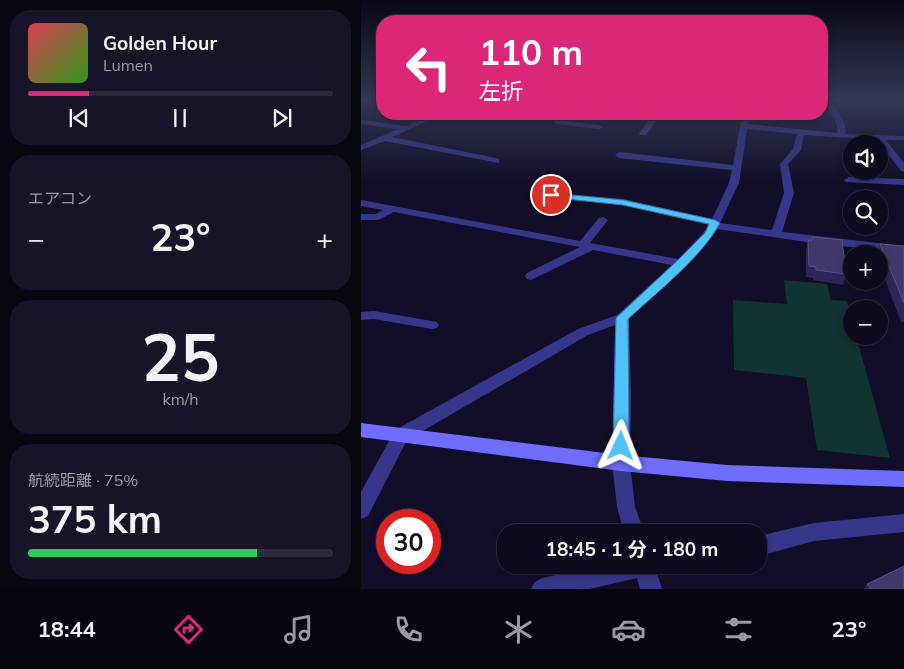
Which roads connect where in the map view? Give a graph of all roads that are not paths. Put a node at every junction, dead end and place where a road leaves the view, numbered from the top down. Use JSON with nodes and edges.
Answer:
{"nodes":[{"id":1,"x":395,"y":126,"type":"edge"},
{"id":2,"x":409,"y":126,"type":"edge"},
{"id":3,"x":592,"y":126,"type":"edge"},
{"id":4,"x":648,"y":126,"type":"edge"},
{"id":5,"x":744,"y":126,"type":"edge"},
{"id":6,"x":775,"y":126,"type":"edge"},
{"id":7,"x":841,"y":126,"type":"edge"},
{"id":8,"x":599,"y":127,"type":"dead end"},
{"id":9,"x":406,"y":128,"type":"junction"},
{"id":10,"x":801,"y":132,"type":"junction"},
{"id":11,"x":643,"y":133,"type":"dead end"},
{"id":12,"x":842,"y":136,"type":"joint"},
{"id":13,"x":888,"y":137,"type":"edge"},
{"id":14,"x":384,"y":138,"type":"junction"},
{"id":15,"x":904,"y":138,"type":"edge"},
{"id":16,"x":361,"y":148,"type":"edge"},
{"id":17,"x":888,"y":148,"type":"edge"},
{"id":18,"x":619,"y":156,"type":"dead end"},
{"id":19,"x":496,"y":161,"type":"dead end"},
{"id":20,"x":737,"y":168,"type":"junction"},
{"id":21,"x":904,"y":170,"type":"edge"},
{"id":22,"x":849,"y":180,"type":"dead end"},
{"id":23,"x":904,"y":182,"type":"edge"},
{"id":24,"x":554,"y":189,"type":"dead end"},
{"id":25,"x":361,"y":203,"type":"edge"},
{"id":26,"x":393,"y":209,"type":"junction"},
{"id":27,"x":361,"y":217,"type":"edge"},
{"id":28,"x":603,"y":220,"type":"dead end"},
{"id":29,"x":714,"y":224,"type":"junction"},
{"id":30,"x":776,"y":235,"type":"junction"},
{"id":31,"x":587,"y":245,"type":"junction"},
{"id":32,"x":904,"y":249,"type":"edge"},
{"id":33,"x":681,"y":263,"type":"junction"},
{"id":34,"x":531,"y":276,"type":"dead end"},
{"id":35,"x":361,"y":316,"type":"edge"},
{"id":36,"x":622,"y":318,"type":"junction"},
{"id":37,"x":432,"y":325,"type":"dead end"},
{"id":38,"x":361,"y":430,"type":"edge"},
{"id":39,"x":401,"y":435,"type":"junction"},
{"id":40,"x":621,"y":463,"type":"junction"},
{"id":41,"x":904,"y":479,"type":"edge"},
{"id":42,"x":361,"y":510,"type":"edge"},
{"id":43,"x":904,"y":523,"type":"edge"},
{"id":44,"x":631,"y":524,"type":"edge"},
{"id":45,"x":767,"y":544,"type":"edge"},
{"id":46,"x":607,"y":574,"type":"edge"},
{"id":47,"x":648,"y":574,"type":"edge"},
{"id":48,"x":542,"y":589,"type":"edge"},
{"id":49,"x":651,"y":589,"type":"edge"}],
"edges":[{"from":1,"to":9,"type":"street"},
{"from":2,"to":9,"type":"street"},
{"from":3,"to":8,"type":"street"},
{"from":4,"to":11,"type":"street"},
{"from":5,"to":20,"type":"street"},
{"from":6,"to":10,"type":"street"},
{"from":7,"to":12,"type":"street"},
{"from":9,"to":14,"type":"street"},
{"from":10,"to":12,"type":"street"},
{"from":10,"to":30,"type":"street"},
{"from":13,"to":15,"type":"street"},
{"from":14,"to":16,"type":"street"},
{"from":14,"to":19,"type":"street"},
{"from":17,"to":21,"type":"street"},
{"from":18,"to":20,"type":"street"},
{"from":20,"to":29,"type":"street"},
{"from":22,"to":23,"type":"street"},
{"from":24,"to":29,"type":"street"},
{"from":25,"to":26,"type":"street"},
{"from":26,"to":27,"type":"street"},
{"from":26,"to":31,"type":"street"},
{"from":28,"to":31,"type":"street"},
{"from":29,"to":30,"type":"street"},
{"from":29,"to":33,"type":"street"},
{"from":30,"to":32,"type":"street"},
{"from":31,"to":33,"type":"street"},
{"from":31,"to":34,"type":"street"},
{"from":33,"to":36,"type":"street"},
{"from":35,"to":37,"type":"street"},
{"from":36,"to":39,"type":"street"},
{"from":36,"to":40,"type":"street"},
{"from":38,"to":39,"type":"street"},
{"from":39,"to":40,"type":"street"},
{"from":39,"to":42,"type":"street"},
{"from":40,"to":41,"type":"street"},
{"from":40,"to":44,"type":"street"},
{"from":43,"to":45,"type":"street"},
{"from":46,"to":48,"type":"street"},
{"from":47,"to":49,"type":"street"}]}
